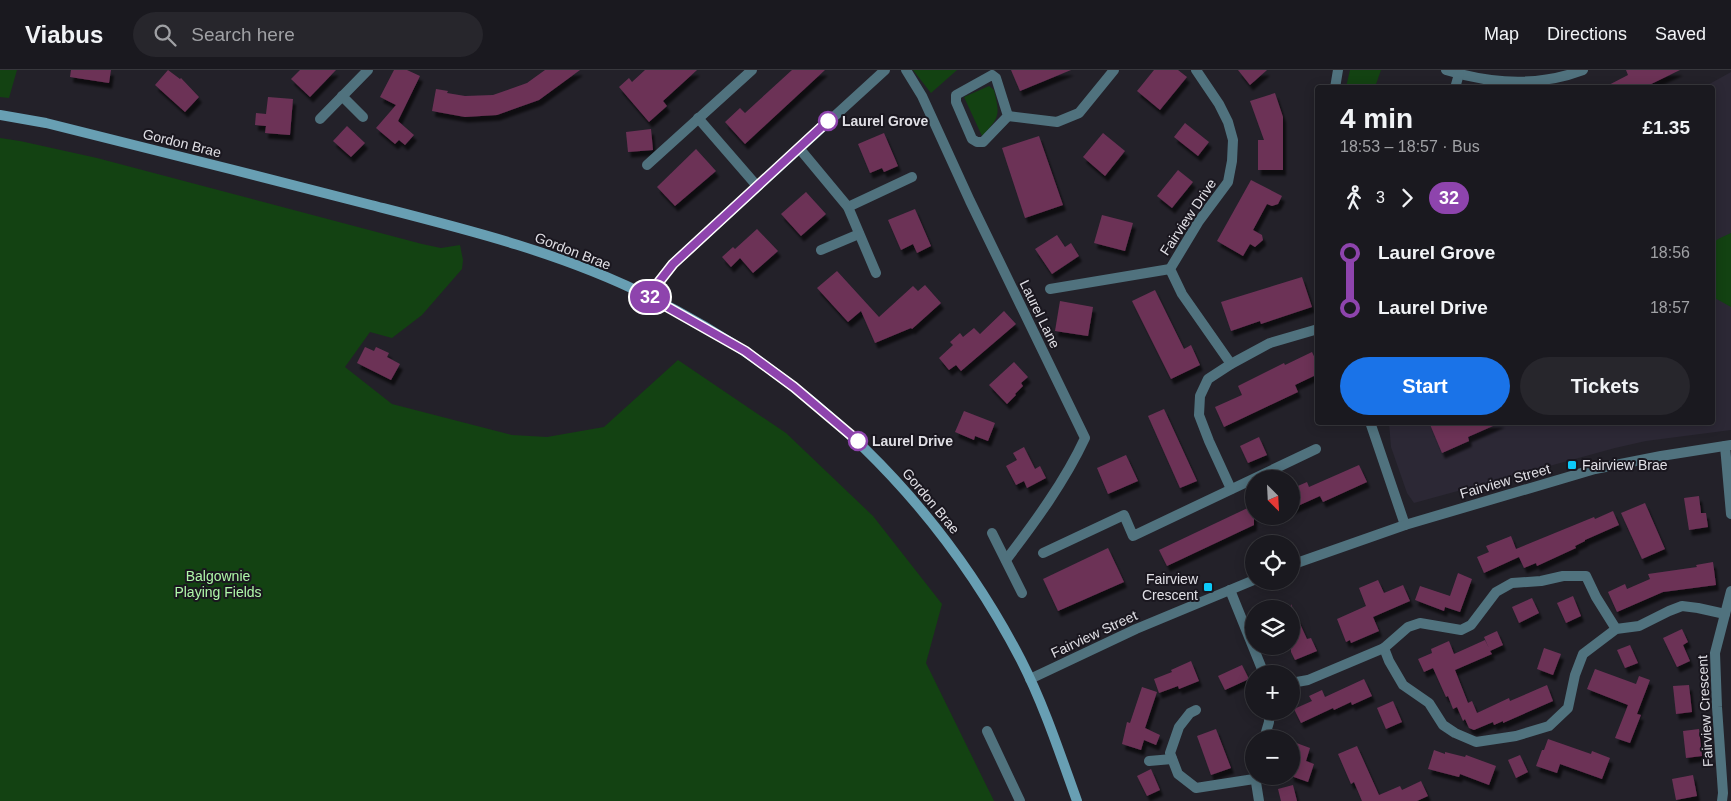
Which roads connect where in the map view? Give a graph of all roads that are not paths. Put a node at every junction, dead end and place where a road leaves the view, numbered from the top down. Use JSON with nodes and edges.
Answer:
{"nodes":[{"id":1,"x":368,"y":70,"type":"edge"},
{"id":2,"x":752,"y":70,"type":"edge"},
{"id":3,"x":884,"y":70,"type":"edge"},
{"id":4,"x":906,"y":70,"type":"edge"},
{"id":5,"x":1114,"y":70,"type":"edge"},
{"id":6,"x":1196,"y":70,"type":"edge"},
{"id":7,"x":1338,"y":70,"type":"edge"},
{"id":8,"x":1446,"y":70,"type":"edge"},
{"id":9,"x":1583,"y":70,"type":"edge"},
{"id":10,"x":1459,"y":74,"type":"junction"},
{"id":11,"x":1336,"y":85,"type":"edge"},
{"id":12,"x":1456,"y":85,"type":"edge"},
{"id":13,"x":342,"y":96,"type":"junction"},
{"id":14,"x":0,"y":115,"type":"edge"},
{"id":15,"x":1008,"y":116,"type":"junction"},
{"id":16,"x":363,"y":117,"type":"dead end"},
{"id":17,"x":698,"y":118,"type":"junction"},
{"id":18,"x":320,"y":119,"type":"dead end"},
{"id":19,"x":799,"y":148,"type":"junction"},
{"id":20,"x":647,"y":165,"type":"dead end"},
{"id":21,"x":912,"y":177,"type":"dead end"},
{"id":22,"x":757,"y":186,"type":"junction"},
{"id":23,"x":848,"y":207,"type":"junction"},
{"id":24,"x":859,"y":234,"type":"junction"},
{"id":25,"x":821,"y":250,"type":"dead end"},
{"id":26,"x":1170,"y":269,"type":"junction"},
{"id":27,"x":876,"y":273,"type":"dead end"},
{"id":28,"x":1050,"y":288,"type":"dead end"},
{"id":29,"x":648,"y":296,"type":"junction"},
{"id":30,"x":1315,"y":330,"type":"edge"},
{"id":31,"x":1231,"y":364,"type":"junction"},
{"id":32,"x":1371,"y":425,"type":"edge"},
{"id":33,"x":1728,"y":446,"type":"edge"},
{"id":34,"x":1316,"y":449,"type":"dead end"},
{"id":35,"x":1231,"y":489,"type":"junction"},
{"id":36,"x":1731,"y":514,"type":"edge"},
{"id":37,"x":1405,"y":525,"type":"junction"},
{"id":38,"x":992,"y":533,"type":"dead end"},
{"id":39,"x":1044,"y":553,"type":"dead end"},
{"id":40,"x":1006,"y":560,"type":"junction"},
{"id":41,"x":1300,"y":562,"type":"edge"},
{"id":42,"x":1245,"y":584,"type":"edge"},
{"id":43,"x":1230,"y":590,"type":"junction"},
{"id":44,"x":1731,"y":591,"type":"edge"},
{"id":45,"x":1022,"y":593,"type":"dead end"},
{"id":46,"x":1725,"y":614,"type":"junction"},
{"id":47,"x":1616,"y":629,"type":"junction"},
{"id":48,"x":1384,"y":648,"type":"junction"},
{"id":49,"x":1260,"y":665,"type":"edge"},
{"id":50,"x":1030,"y":679,"type":"junction"},
{"id":51,"x":1300,"y":680,"type":"edge"},
{"id":52,"x":1196,"y":710,"type":"dead end"},
{"id":53,"x":986,"y":731,"type":"dead end"},
{"id":54,"x":1172,"y":759,"type":"junction"},
{"id":55,"x":1149,"y":761,"type":"dead end"},
{"id":56,"x":1245,"y":779,"type":"edge"},
{"id":57,"x":1256,"y":785,"type":"edge"},
{"id":58,"x":1020,"y":801,"type":"edge"},
{"id":59,"x":1077,"y":801,"type":"edge"},
{"id":60,"x":1259,"y":801,"type":"edge"},
{"id":61,"x":1722,"y":801,"type":"edge"}],
"edges":[{"from":1,"to":13,"type":"street"},
{"from":2,"to":17,"type":"street"},
{"from":3,"to":19,"type":"street"},
{"from":4,"to":40,"type":"street","name":"Laurel Lane"},
{"from":5,"to":15,"type":"street"},
{"from":6,"to":26,"type":"street","name":"Fairview Drive"},
{"from":7,"to":11,"type":"street"},
{"from":8,"to":10,"type":"street"},
{"from":9,"to":10,"type":"street"},
{"from":10,"to":12,"type":"street"},
{"from":13,"to":16,"type":"street"},
{"from":13,"to":18,"type":"street"},
{"from":14,"to":29,"type":"main road","name":"Gordon Brae"},
{"from":15,"to":15,"type":"street"},
{"from":17,"to":20,"type":"street"},
{"from":17,"to":22,"type":"street"},
{"from":19,"to":22,"type":"street"},
{"from":19,"to":23,"type":"street"},
{"from":21,"to":23,"type":"street"},
{"from":22,"to":29,"type":"street"},
{"from":23,"to":24,"type":"street"},
{"from":24,"to":25,"type":"street"},
{"from":24,"to":27,"type":"street"},
{"from":26,"to":28,"type":"street","name":"Fairview Drive"},
{"from":26,"to":31,"type":"street","name":"Fairview Drive"},
{"from":29,"to":50,"type":"main road","name":"Gordon Brae"},
{"from":30,"to":31,"type":"street"},
{"from":31,"to":35,"type":"street"},
{"from":32,"to":37,"type":"street"},
{"from":33,"to":36,"type":"street"},
{"from":33,"to":37,"type":"street","name":"Fairview Street"},
{"from":34,"to":35,"type":"street"},
{"from":35,"to":39,"type":"street"},
{"from":37,"to":41,"type":"street","name":"Fairview Street"},
{"from":38,"to":40,"type":"street"},
{"from":40,"to":45,"type":"street"},
{"from":42,"to":43,"type":"street","name":"Fairview Street"},
{"from":43,"to":49,"type":"street"},
{"from":43,"to":50,"type":"street","name":"Fairview Street"},
{"from":44,"to":46,"type":"street","name":"Fairview Crescent"},
{"from":46,"to":47,"type":"street"},
{"from":46,"to":61,"type":"street","name":"Fairview Crescent"},
{"from":47,"to":48,"type":"street"},
{"from":47,"to":48,"type":"street"},
{"from":48,"to":51,"type":"street"},
{"from":50,"to":59,"type":"main road","name":"Gordon Brae"},
{"from":52,"to":54,"type":"street"},
{"from":53,"to":58,"type":"street"},
{"from":54,"to":55,"type":"street"},
{"from":54,"to":56,"type":"street"},
{"from":57,"to":60,"type":"street"}]}
